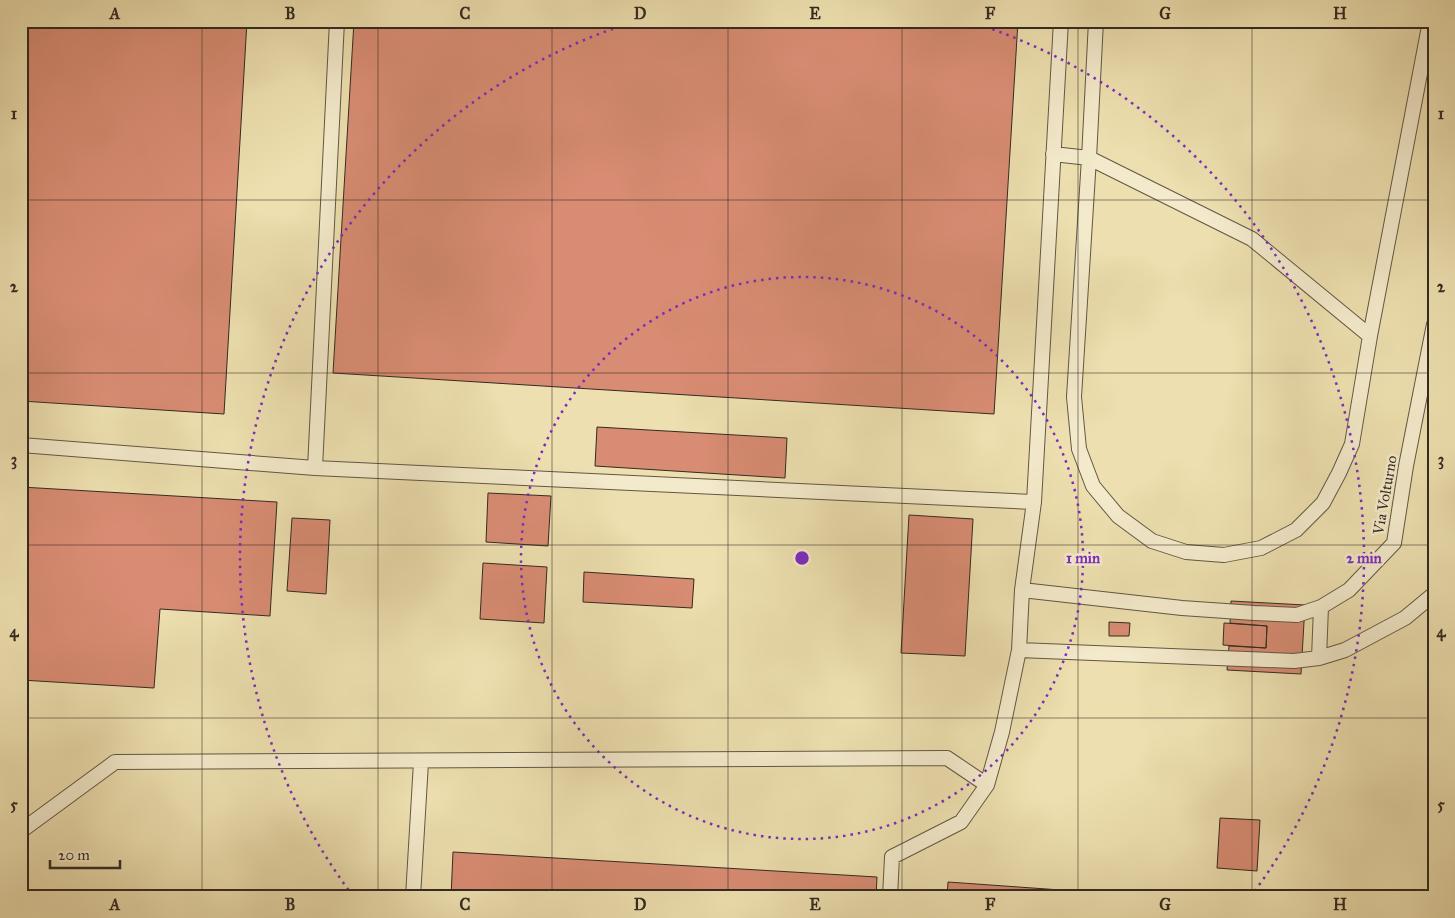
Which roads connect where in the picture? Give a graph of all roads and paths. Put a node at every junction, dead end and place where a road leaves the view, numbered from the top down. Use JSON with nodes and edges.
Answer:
{"nodes":[{"id":1,"x":337,"y":21,"type":"edge"},
{"id":2,"x":1061,"y":21,"type":"edge"},
{"id":3,"x":1096,"y":21,"type":"edge"},
{"id":4,"x":1430,"y":21,"type":"edge"},
{"id":5,"x":1053,"y":154,"type":"junction"},
{"id":6,"x":1090,"y":158,"type":"junction"},
{"id":7,"x":1434,"y":324,"type":"edge"},
{"id":8,"x":1370,"y":336,"type":"junction"},
{"id":9,"x":21,"y":445,"type":"edge"},
{"id":10,"x":316,"y":468,"type":"junction"},
{"id":11,"x":1034,"y":502,"type":"junction"},
{"id":12,"x":1022,"y":590,"type":"junction"},
{"id":13,"x":1434,"y":594,"type":"edge"},
{"id":14,"x":1321,"y":607,"type":"junction"},
{"id":15,"x":1018,"y":650,"type":"junction"},
{"id":16,"x":1319,"y":658,"type":"junction"},
{"id":17,"x":421,"y":762,"type":"junction"},
{"id":18,"x":987,"y":785,"type":"junction"},
{"id":19,"x":21,"y":831,"type":"edge"},
{"id":20,"x":413,"y":897,"type":"edge"},
{"id":21,"x":890,"y":897,"type":"edge"}],
"edges":[{"from":1,"to":10,"type":"lane"},
{"from":2,"to":5,"type":"lane"},
{"from":3,"to":6,"type":"lane"},
{"from":4,"to":8,"type":"lane"},
{"from":5,"to":6,"type":"lane"},
{"from":5,"to":11,"type":"lane"},
{"from":6,"to":8,"type":"lane"},
{"from":6,"to":8,"type":"lane"},
{"from":7,"to":14,"type":"lane","name":"Via Volturno"},
{"from":9,"to":10,"type":"lane"},
{"from":10,"to":11,"type":"lane"},
{"from":11,"to":12,"type":"lane"},
{"from":12,"to":14,"type":"lane","name":"Via Volturno"},
{"from":12,"to":15,"type":"lane"},
{"from":13,"to":16,"type":"lane"},
{"from":14,"to":16,"type":"lane"},
{"from":15,"to":16,"type":"lane"},
{"from":15,"to":18,"type":"lane"},
{"from":17,"to":18,"type":"lane"},
{"from":17,"to":19,"type":"lane"},
{"from":17,"to":20,"type":"lane"},
{"from":18,"to":21,"type":"lane"}]}
